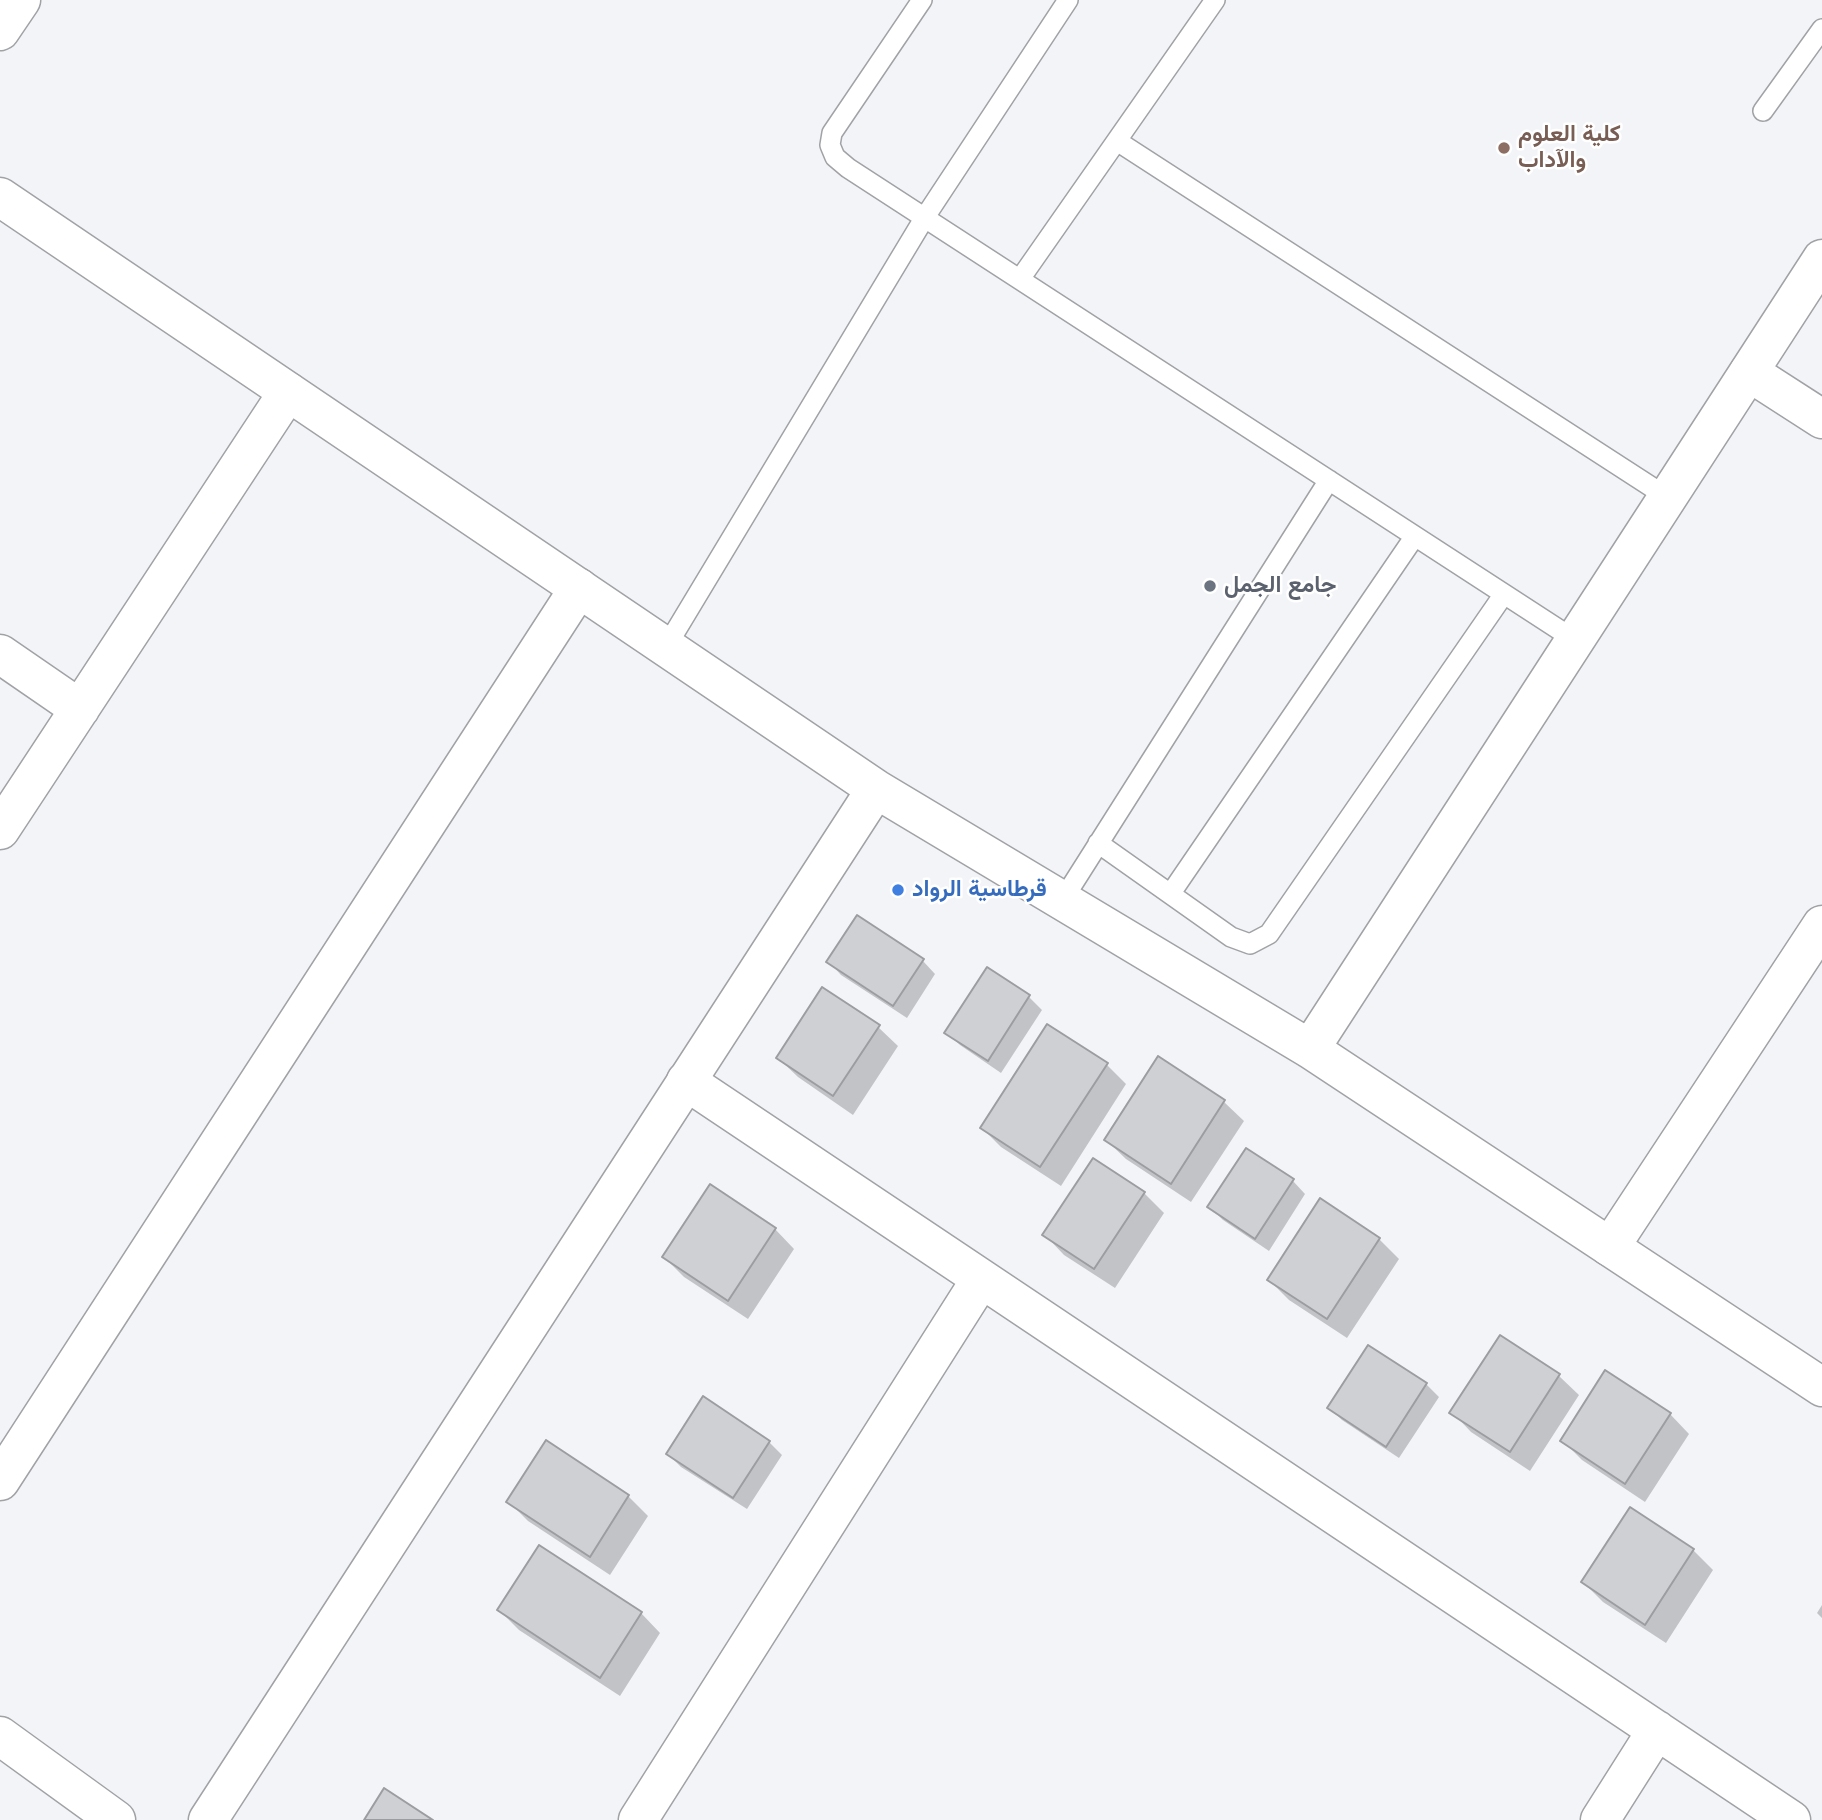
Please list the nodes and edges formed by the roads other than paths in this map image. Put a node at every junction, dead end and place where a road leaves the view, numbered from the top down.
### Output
1 (21, 0) edge
2 (922, 0) edge
3 (1068, 0) edge
4 (1215, 0) edge
5 (1822, 29) edge
6 (0, 31) edge
7 (1763, 111) dead end
8 (1117, 141) junction
9 (0, 197) edge
10 (925, 217) junction
11 (1822, 260) edge
12 (1020, 279) junction
13 (1749, 372) junction
14 (289, 392) junction
15 (1822, 419) edge
16 (1329, 480) junction
17 (1667, 497) junction
18 (1415, 536) junction
19 (579, 588) junction
20 (1504, 594) junction
21 (1575, 640) junction
22 (666, 647) junction
23 (0, 654) edge
24 (80, 709) junction
25 (876, 789) junction
26 (0, 830) edge
27 (1098, 844) junction
28 (1171, 893) junction
29 (1062, 901) junction
30 (1822, 925) edge
31 (1310, 1049) junction
32 (686, 1082) junction
33 (1610, 1247) junction
34 (981, 1279) junction
35 (1822, 1387) edge
36 (0, 1481) edge
37 (1657, 1731) junction
38 (0, 1736) edge
39 (116, 1820) edge
40 (208, 1820) edge
41 (638, 1820) edge
42 (1600, 1820) edge
43 (1791, 1820) edge

1 - 6 street
2 - 10 lane
3 - 10 lane
4 - 8 lane
5 - 7 lane
8 - 12 lane
8 - 17 lane
9 - 14 street
10 - 12 lane
10 - 22 lane
11 - 13 street
12 - 16 lane
13 - 15 street
13 - 17 street
14 - 19 street
14 - 24 street
16 - 18 lane
16 - 27 lane
17 - 21 street
18 - 20 lane
18 - 28 lane
19 - 22 street
19 - 36 street
20 - 21 lane
20 - 28 lane
21 - 31 street
22 - 25 street
23 - 24 street
24 - 26 street
25 - 29 street
25 - 32 street
27 - 28 lane
27 - 29 lane
29 - 31 street
30 - 33 street
31 - 33 street
32 - 34 street
32 - 40 street
33 - 35 street
34 - 37 street
34 - 41 street
37 - 42 street
37 - 43 street
38 - 39 street

